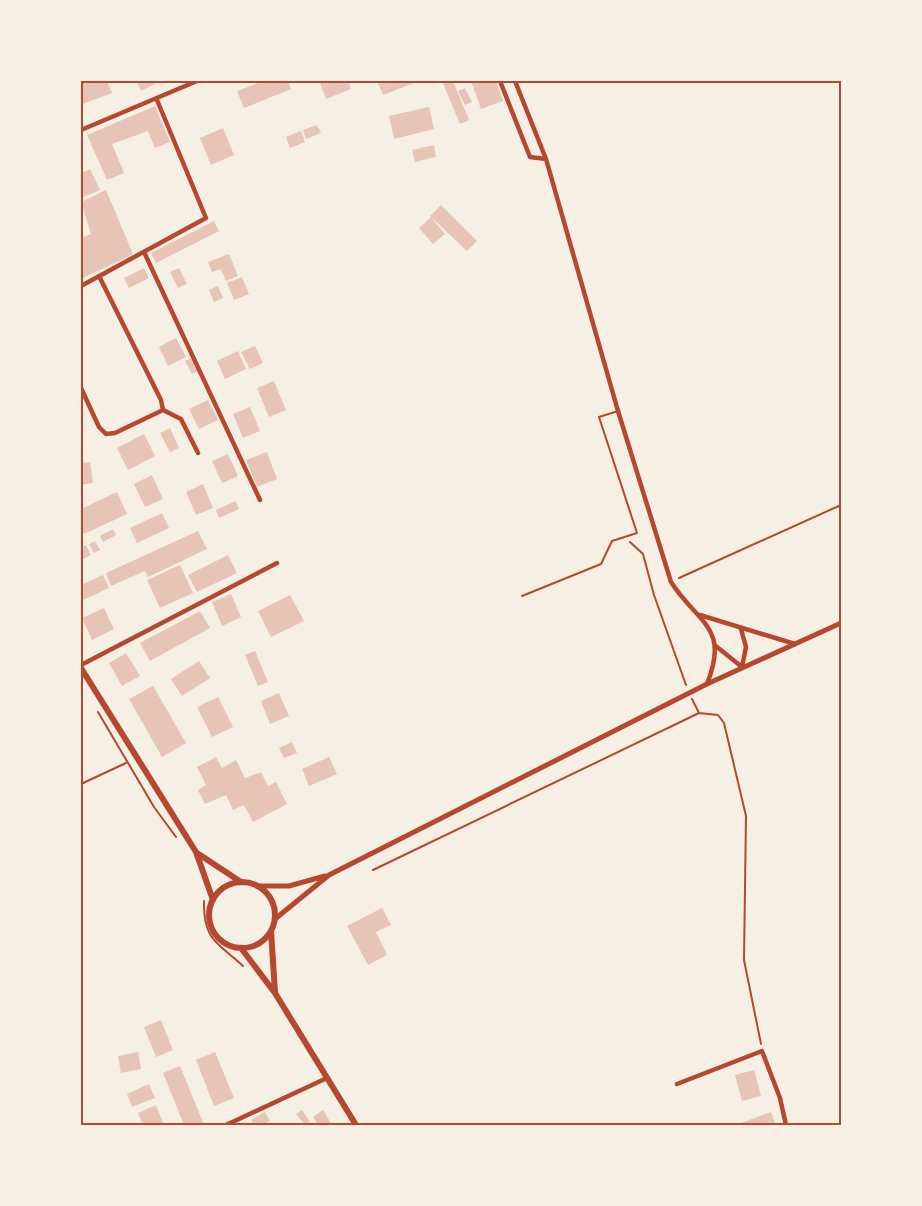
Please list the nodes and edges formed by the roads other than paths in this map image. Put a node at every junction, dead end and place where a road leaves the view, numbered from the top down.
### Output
1 (197, 81) edge
2 (500, 81) edge
3 (515, 81) edge
4 (157, 100) junction
5 (81, 130) edge
6 (546, 159) junction
7 (144, 252) junction
8 (99, 276) junction
9 (81, 286) edge
10 (81, 388) edge
11 (163, 410) junction
12 (618, 411) junction
13 (198, 453) dead end
14 (260, 500) dead end
15 (277, 563) dead end
16 (522, 596) dead end
17 (699, 615) junction
18 (841, 623) edge
19 (741, 629) junction
20 (795, 644) junction
21 (717, 647) junction
22 (81, 667) edge
23 (742, 667) junction
24 (708, 684) junction
25 (196, 852) junction
26 (330, 875) junction
27 (242, 882) junction
28 (257, 886) junction
29 (213, 900) junction
30 (275, 919) junction
31 (272, 930) junction
32 (241, 948) junction
33 (275, 993) junction
34 (327, 1078) junction
35 (677, 1084) dead end
36 (226, 1125) edge
37 (356, 1125) edge
38 (786, 1125) edge

1 - 4 street
2 - 6 street
3 - 6 street
4 - 5 street
4 - 7 street
6 - 12 street
7 - 8 street
7 - 14 street
8 - 9 street
8 - 11 street
10 - 11 street
11 - 13 street
12 - 16 lane
12 - 17 street
15 - 22 street
17 - 19 street
17 - 21 street
18 - 20 street
19 - 20 street
19 - 23 street
20 - 23 street
21 - 23 street
21 - 24 street
22 - 25 main road
23 - 24 street
24 - 26 street
25 - 27 main road
25 - 29 main road
26 - 28 street
26 - 30 street
27 - 28 main road
27 - 29 main road
28 - 30 main road
29 - 32 main road
30 - 31 main road
31 - 32 main road
31 - 33 main road
32 - 33 main road
33 - 34 main road
34 - 36 street
34 - 37 main road
35 - 38 street

